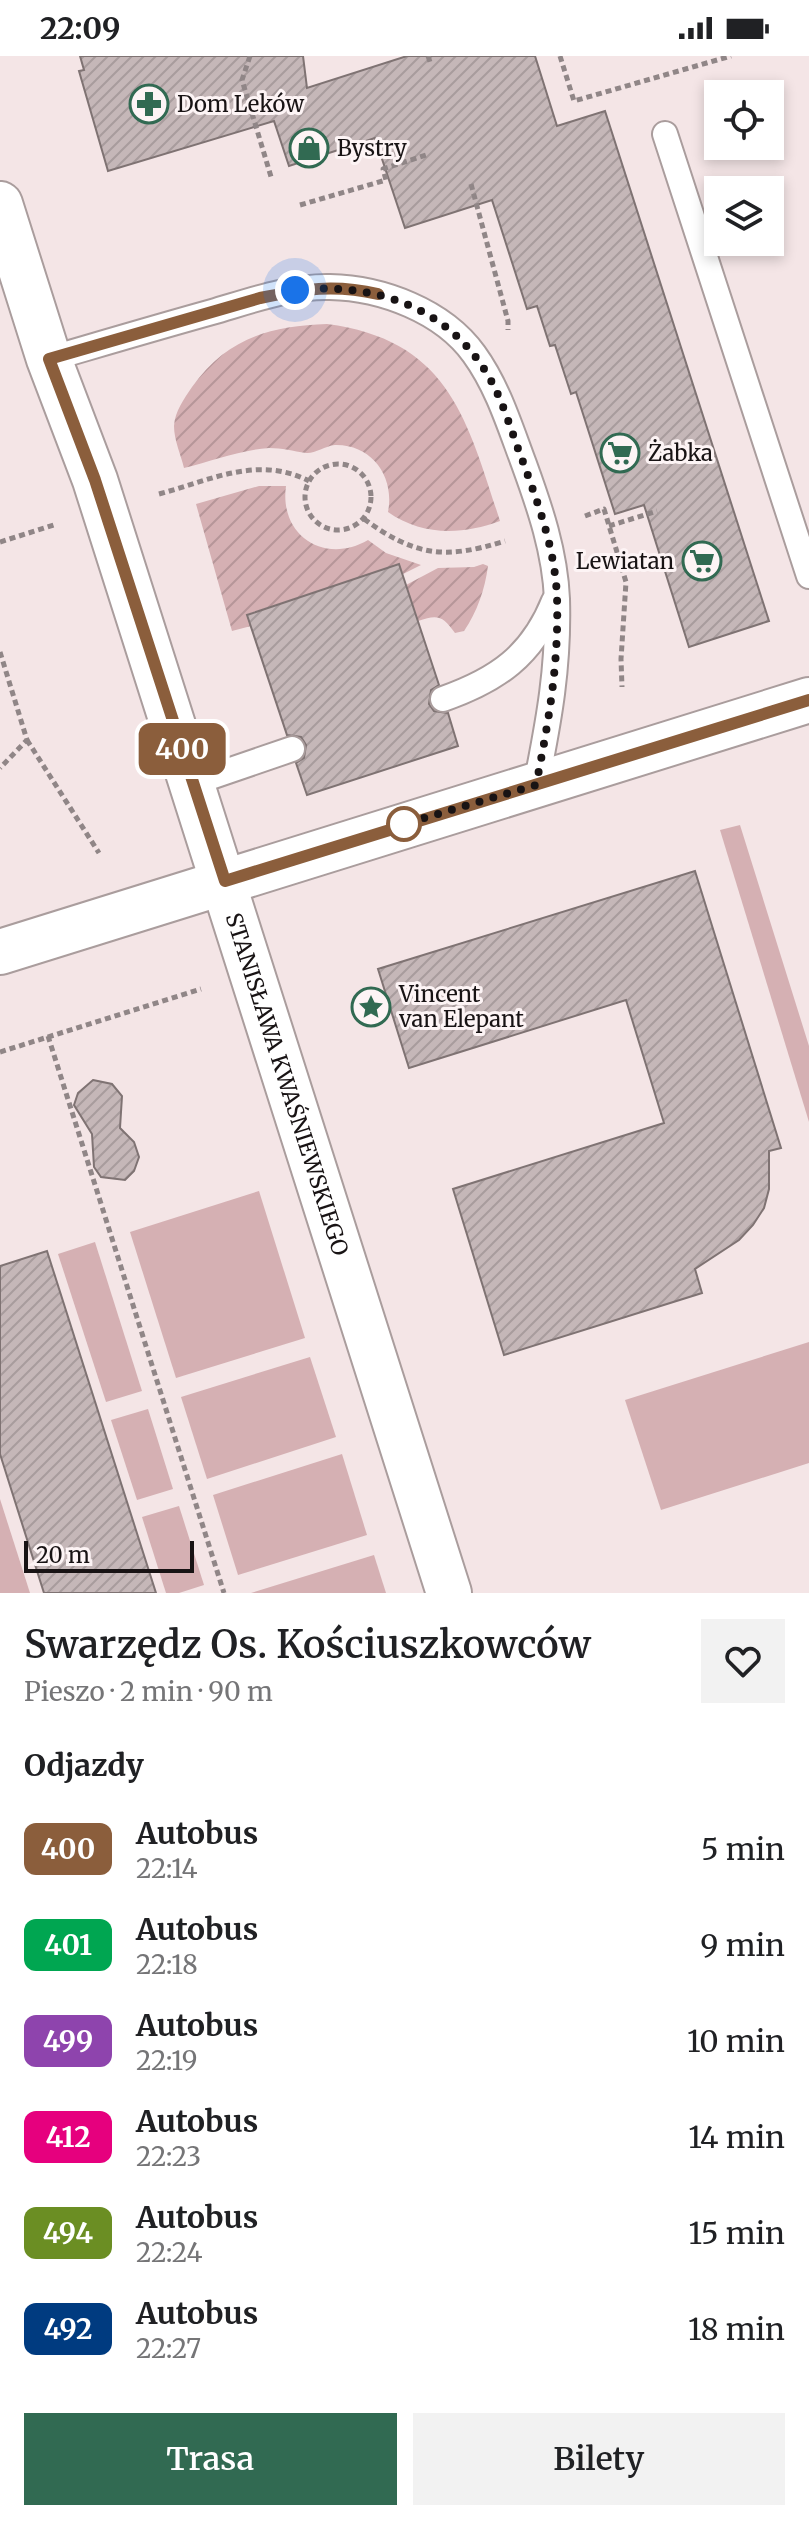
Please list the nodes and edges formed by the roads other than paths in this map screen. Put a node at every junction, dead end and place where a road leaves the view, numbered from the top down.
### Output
1 (665, 134) dead end
2 (0, 204) edge
3 (49, 359) junction
4 (809, 576) edge
5 (557, 595) junction
6 (443, 699) dead end
7 (809, 700) edge
8 (292, 749) dead end
9 (193, 783) junction
10 (536, 785) junction
11 (225, 881) junction
12 (0, 952) edge
13 (449, 1593) edge

1 - 4 lane
2 - 3 street
3 - 5 lane
3 - 9 street
5 - 6 lane
5 - 10 lane
7 - 10 street, STANISŁAWA KWAŚNIEWSKIEGO
8 - 9 lane
9 - 11 street
10 - 11 street, STANISŁAWA KWAŚNIEWSKIEGO
11 - 12 street
11 - 13 street, STANISŁAWA KWAŚNIEWSKIEGO

